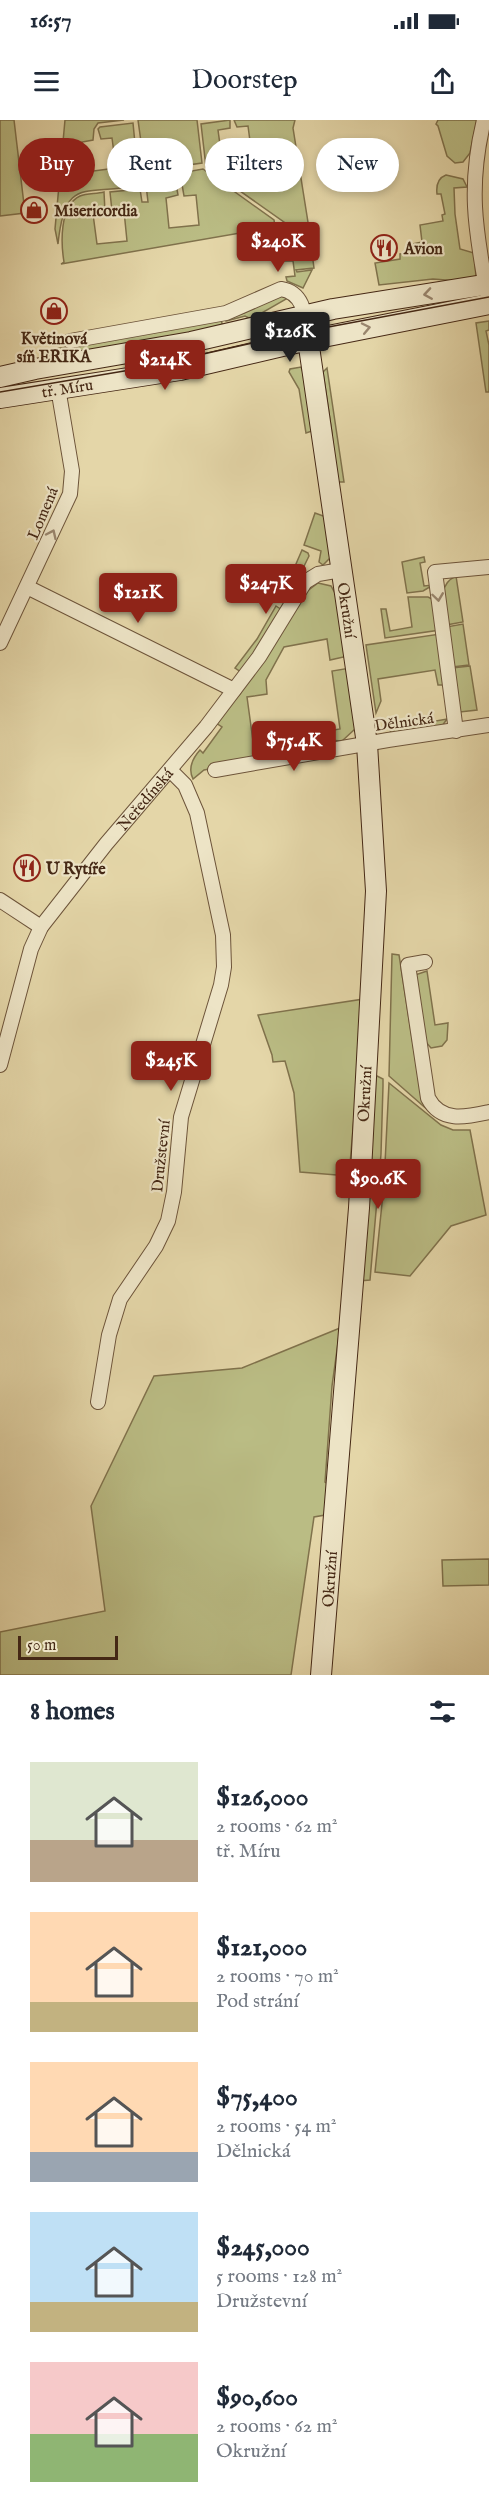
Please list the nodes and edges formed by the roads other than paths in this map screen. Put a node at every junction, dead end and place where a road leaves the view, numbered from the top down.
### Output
1 (484, 120) edge
2 (488, 294) edge
3 (304, 316) junction
4 (308, 340) junction
5 (70, 341) dead end
6 (0, 377) edge
7 (58, 388) junction
8 (0, 398) edge
9 (489, 567) edge
10 (341, 570) junction
11 (27, 587) junction
12 (0, 643) edge
13 (234, 690) junction
14 (489, 726) edge
15 (456, 730) junction
16 (367, 744) junction
17 (215, 770) dead end
18 (171, 771) junction
19 (0, 900) edge
20 (41, 927) junction
21 (425, 962) dead end
22 (0, 1065) edge
23 (489, 1113) edge
24 (98, 1402) dead end
25 (321, 1675) edge

1 - 2 street
2 -> 3 street, tř. Míru
4 -> 2 street, tř. Míru
3 - 4 street
3 - 5 street
3 - 6 street, tř. Míru
4 - 7 street, tř. Míru
4 - 10 street, Okružní
7 - 8 street, tř. Míru
11 -> 7 street, Lomená
9 -> 15 street, Dělnická
10 - 13 street, Neředínská
10 - 16 street, Okružní
11 - 12 street, Lomená
11 - 13 street
13 - 18 street, Neředínská
14 - 15 street, Dělnická
15 - 16 street, Dělnická
16 - 17 street, Dělnická
16 - 25 street, Okružní
18 - 20 street, Neředínská
18 - 24 street, Družstevní
19 - 20 street
20 - 22 street, Neředínská
21 - 23 street

